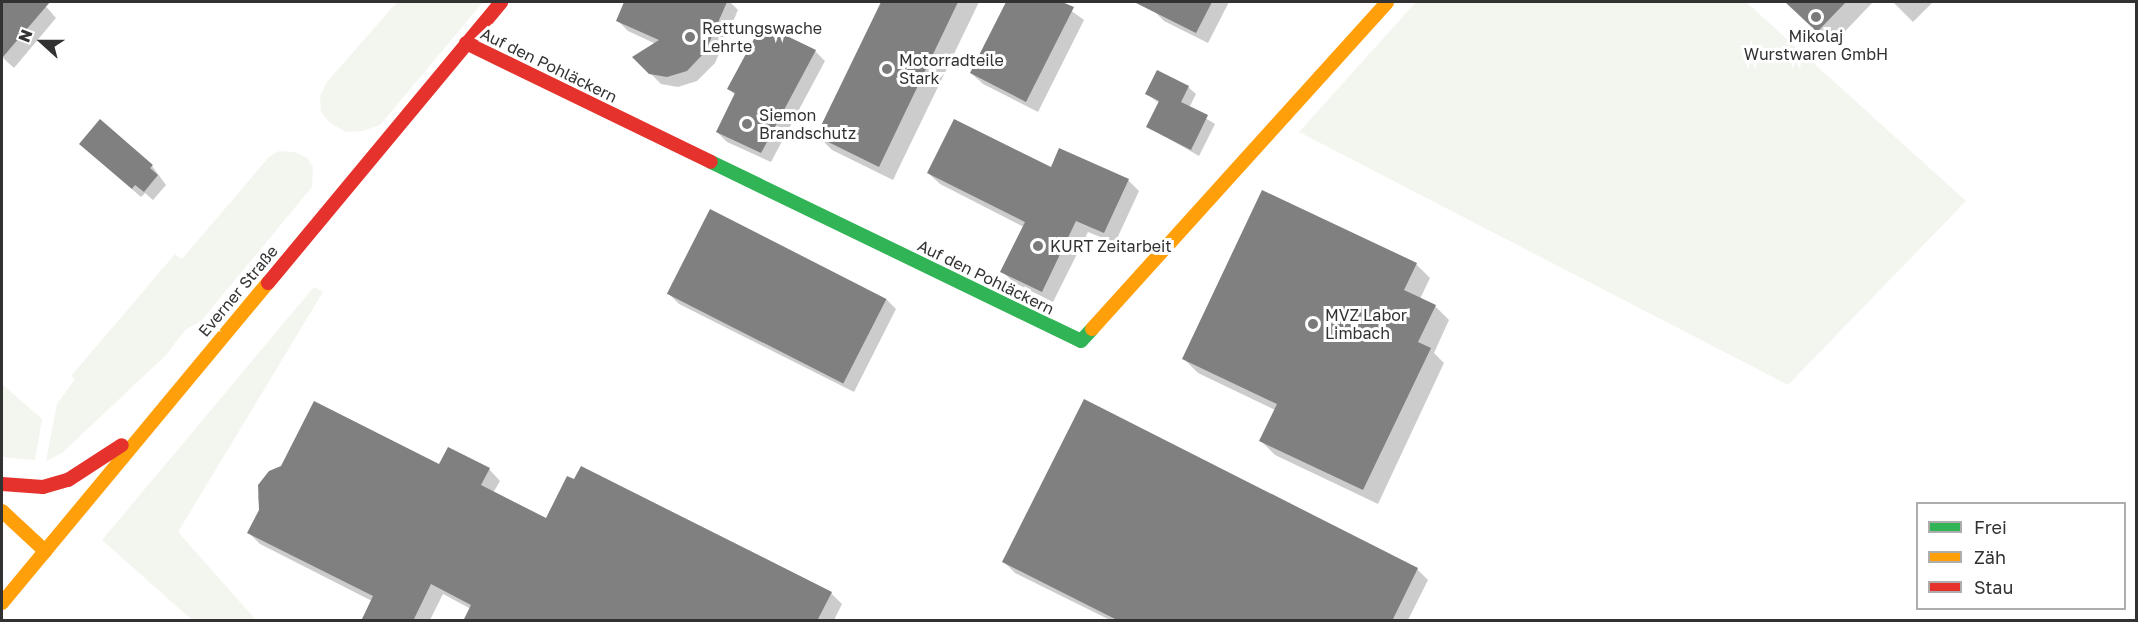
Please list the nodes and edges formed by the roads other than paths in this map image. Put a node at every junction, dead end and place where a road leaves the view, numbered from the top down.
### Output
1 (501, 2) edge
2 (1387, 2) edge
3 (466, 44) junction
4 (148, 427) junction
5 (2, 484) edge
6 (2, 512) edge
7 (45, 551) junction
8 (2, 603) edge

1 - 3 street, Everner Straße
2 - 3 street, Auf den Pohläckern
3 - 4 street, Everner Straße
4 - 5 street
4 - 7 street, Everner Straße
6 - 7 street
7 - 8 street, Everner Straße

